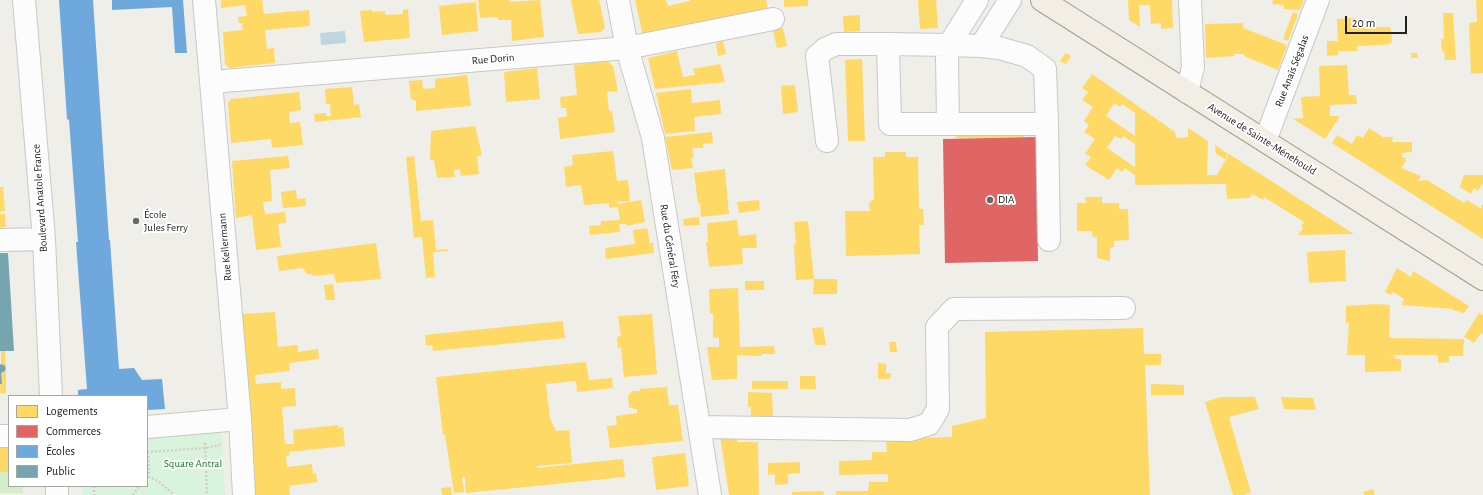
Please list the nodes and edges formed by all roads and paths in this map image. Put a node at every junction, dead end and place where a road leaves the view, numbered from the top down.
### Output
1 (24, 0) edge
2 (204, 0) edge
3 (618, 0) edge
4 (977, 0) edge
5 (1010, 0) edge
6 (1042, 0) edge
7 (1190, 0) edge
8 (1318, 0) edge
9 (773, 19) dead end
10 (888, 44) junction
11 (949, 45) junction
12 (981, 46) junction
13 (628, 48) junction
14 (212, 82) junction
15 (1187, 92) junction
16 (948, 124) junction
17 (1047, 124) junction
18 (827, 141) dead end
19 (1265, 141) junction
20 (0, 240) edge
21 (44, 240) junction
22 (1049, 240) dead end
23 (1483, 279) edge
24 (1124, 308) dead end
25 (51, 395) edge
26 (240, 419) junction
27 (204, 422) junction
28 (148, 427) edge
29 (699, 427) junction
30 (241, 441) junction
31 (206, 448) junction
32 (148, 452) edge
33 (148, 478) edge
34 (138, 487) edge
35 (132, 495) edge
36 (172, 495) edge
37 (207, 495) edge
38 (244, 495) edge
39 (710, 495) edge

1 - 21 street, Boulevard Anatole France
2 - 14 street, Rue Kellermann
3 - 13 street, Rue du Général Féry
4 - 11 street
5 - 12 street
6 - 15 main road, Avenue de Sainte-Ménehould
7 - 15 street
8 - 19 street, Rue Anaïs Ségalas
9 - 13 street, Rue Dorin
10 - 11 street
10 - 16 street
10 - 18 street
11 - 12 street
11 - 16 street
12 - 17 street
13 - 14 street, Rue Dorin
13 - 29 street, Rue du Général Féry
14 - 26 street, Rue Kellermann
15 - 19 main road, Avenue de Sainte-Ménehould
16 - 17 street
17 - 22 street
19 - 23 main road, Avenue de Sainte-Ménehould
20 - 21 street
21 - 25 street, Boulevard Anatole France
24 - 29 street
26 - 27 street
26 - 30 street, Rue Kellermann
27 - 28 street
27 - 31 path
29 - 39 street, Rue du Général Féry
30 - 31 path
30 - 38 street, Rue Kellermann
31 - 32 path
31 - 37 path
32 - 33 path
33 - 36 path
34 - 35 path

